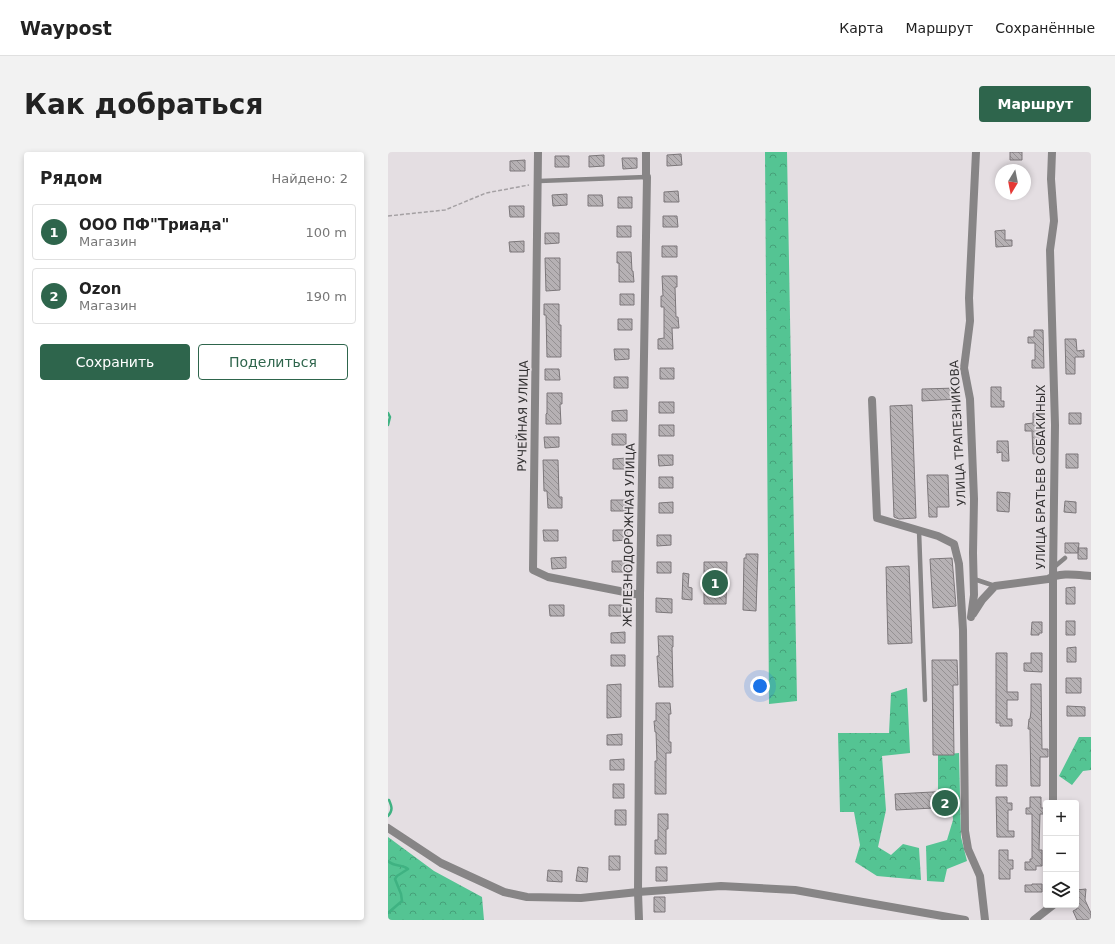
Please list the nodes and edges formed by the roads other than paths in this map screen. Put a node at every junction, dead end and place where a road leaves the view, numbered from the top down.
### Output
1 (538, 152) edge
2 (646, 152) edge
3 (976, 152) edge
4 (1052, 152) edge
5 (646, 177) junction
6 (538, 181) junction
7 (872, 400) dead end
8 (919, 530) junction
9 (1065, 558) dead end
10 (1053, 572) junction
11 (1091, 576) edge
12 (974, 579) junction
13 (995, 586) junction
14 (640, 595) junction
15 (971, 617) junction
16 (963, 630) junction
17 (925, 700) dead end
18 (1053, 800) edge
19 (388, 828) edge
20 (638, 892) junction
21 (1049, 908) edge
22 (639, 920) edge
23 (965, 920) edge
24 (985, 920) edge
25 (1034, 920) edge

1 - 6 street, РУЧЕЙНАЯ УЛИЦА
2 - 5 street, ЖЕЛЕЗНОДОРОЖНАЯ УЛИЦА
3 - 12 street, УЛИЦА ТРАПЕЗНИКОВА
4 - 10 street, УЛИЦА БРАТЬЕВ СОБАКИНЫХ
5 - 6 lane
5 - 14 street, ЖЕЛЕЗНОДОРОЖНАЯ УЛИЦА
6 - 14 street, РУЧЕЙНАЯ УЛИЦА
7 - 8 street
8 - 16 street
8 - 17 lane
9 - 10 lane
10 - 11 street
10 - 13 street
10 - 18 street, УЛИЦА БРАТЬЕВ СОБАКИНЫХ
12 - 13 lane
12 - 15 street, УЛИЦА ТРАПЕЗНИКОВА
13 - 15 street
14 - 20 street, ЖЕЛЕЗНОДОРОЖНАЯ УЛИЦА
15 - 16 street
16 - 24 street
19 - 20 street
20 - 22 street, ЖЕЛЕЗНОДОРОЖНАЯ УЛИЦА
20 - 23 street
21 - 25 street

